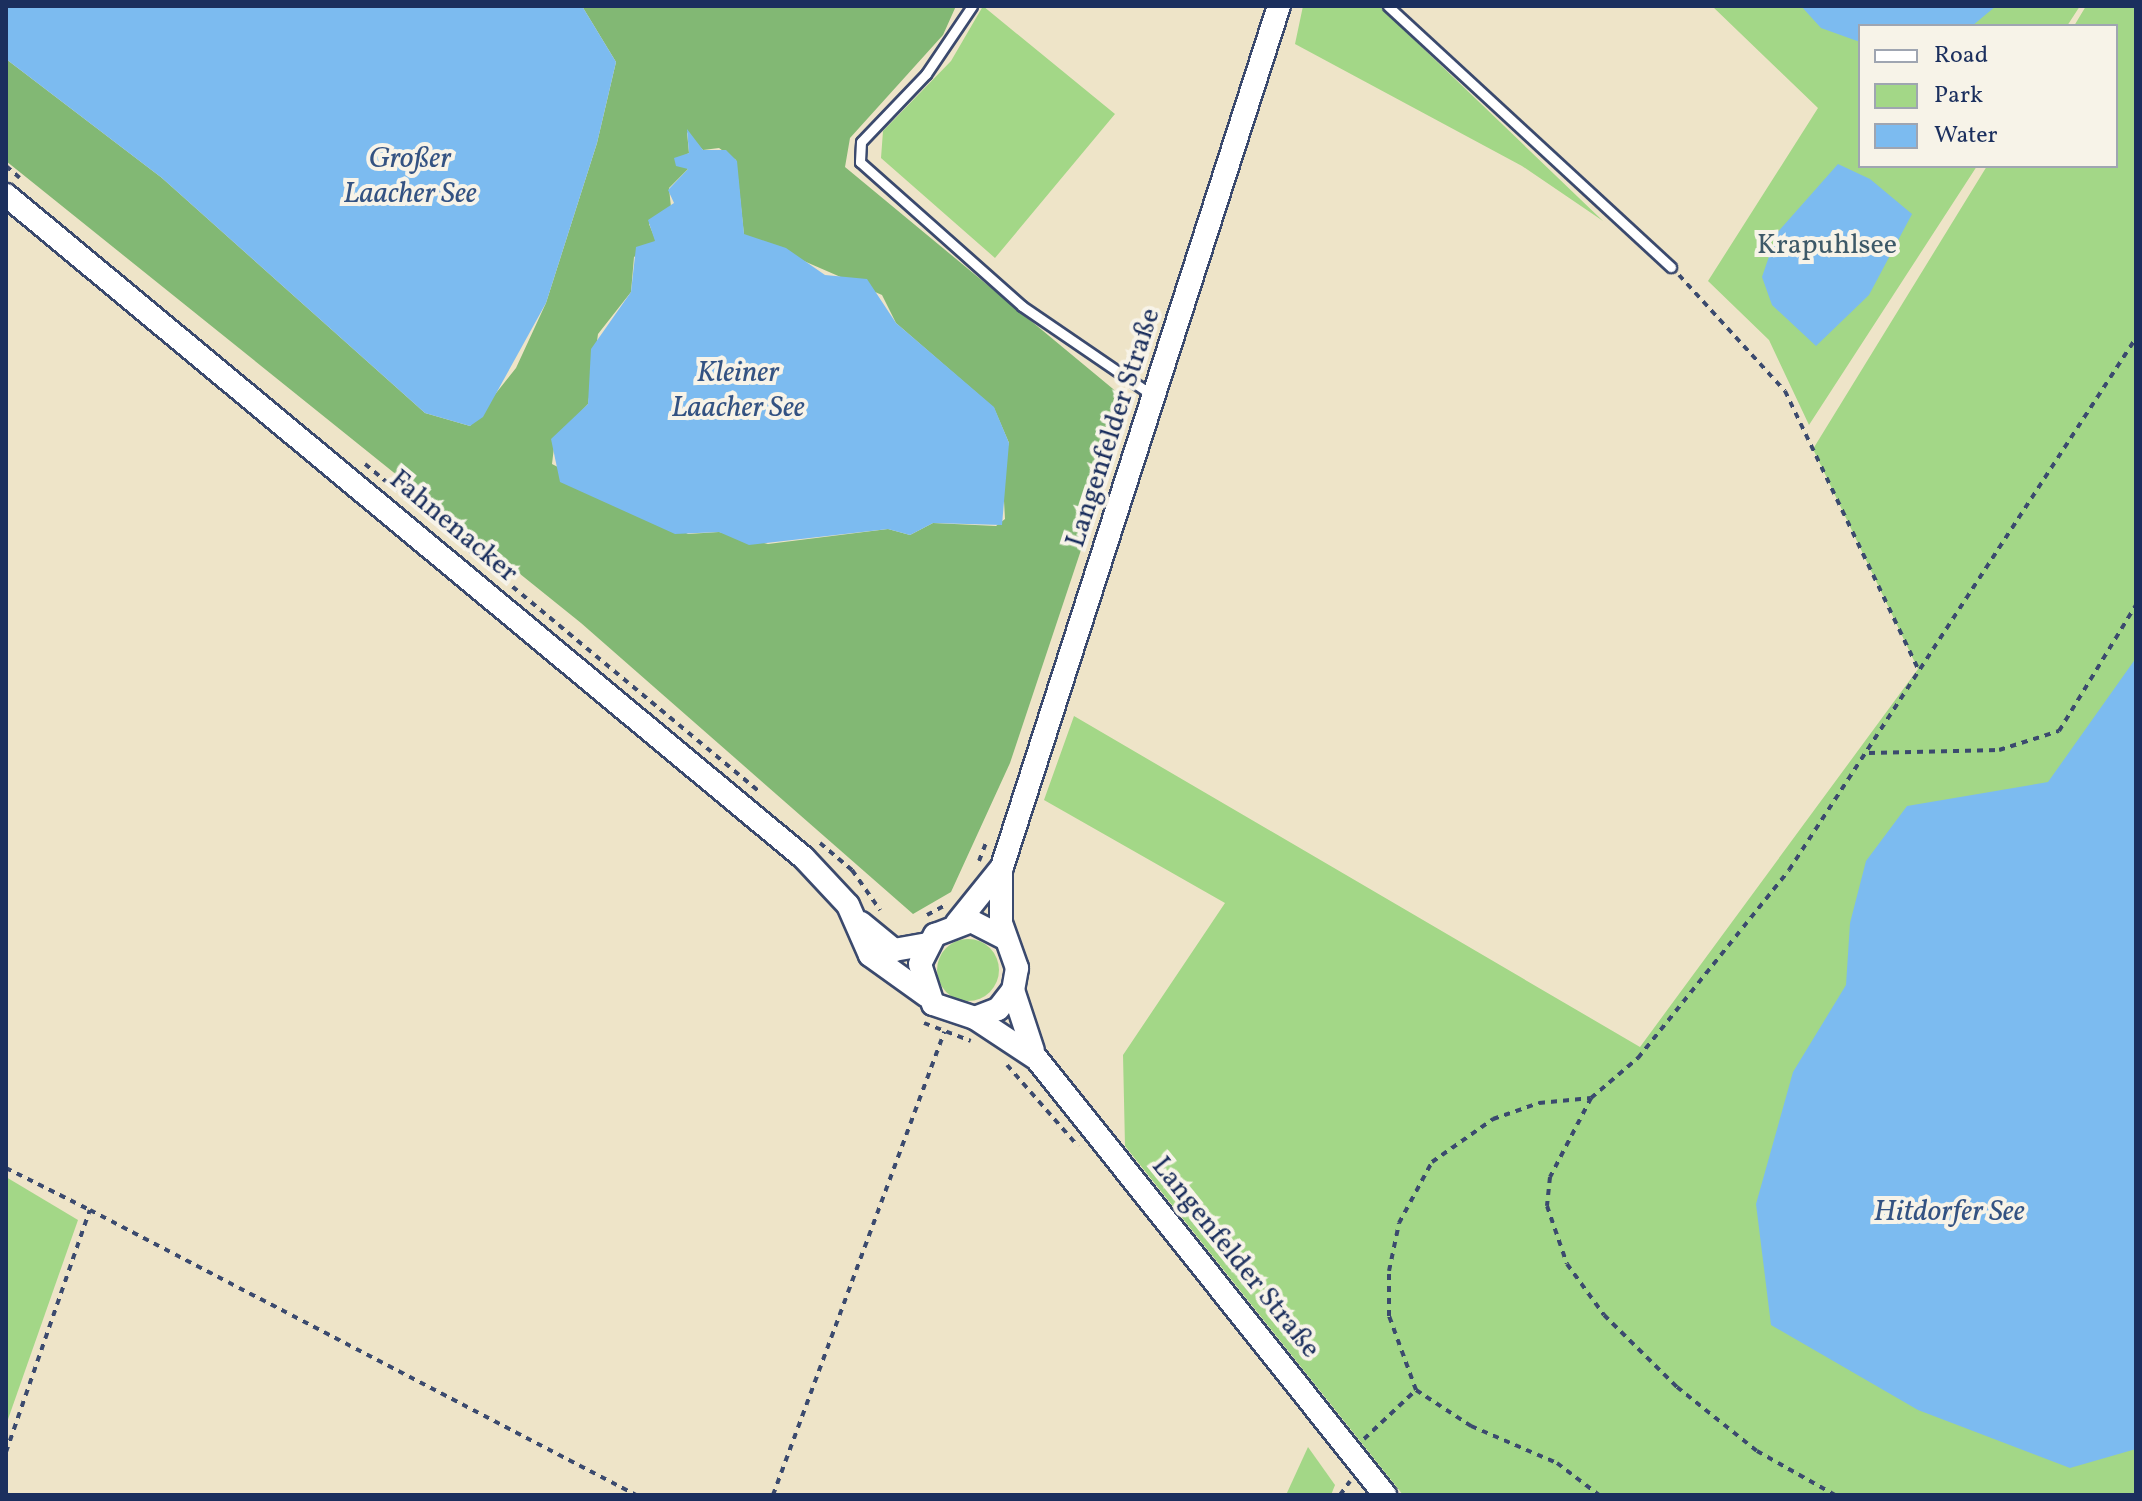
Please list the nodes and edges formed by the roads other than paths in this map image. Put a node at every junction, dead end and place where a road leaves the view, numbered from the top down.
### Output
1 (972, 6) edge
2 (1279, 6) edge
3 (1388, 6) edge
4 (6, 195) edge
5 (1671, 267) road end
6 (1147, 393) junction
7 (1002, 867) junction
8 (852, 913) junction
9 (957, 923) junction
10 (1006, 939) junction
11 (927, 944) junction
12 (1013, 990) junction
13 (923, 1007) junction
14 (975, 1018) junction
15 (1037, 1059) junction
16 (1385, 1495) edge

1 - 6 lane, Langenfelder Straße
2 - 6 street, Langenfelder Straße
3 - 5 lane
4 - 8 street, Fahnenacker
6 - 7 street, Langenfelder Straße
7 - 9 street, Langenfelder Straße
7 - 10 street, Langenfelder Straße
8 - 11 street, Fahnenacker
8 - 13 street, Fahnenacker
9 - 10 street
9 - 11 street, Langenfelder Straße
10 - 12 street, Langenfelder Straße
11 - 13 street
12 - 14 street
12 - 15 street, Langenfelder Straße
13 - 14 street, Langenfelder Straße
14 - 15 street, Langenfelder Straße
15 - 16 street, Langenfelder Straße

